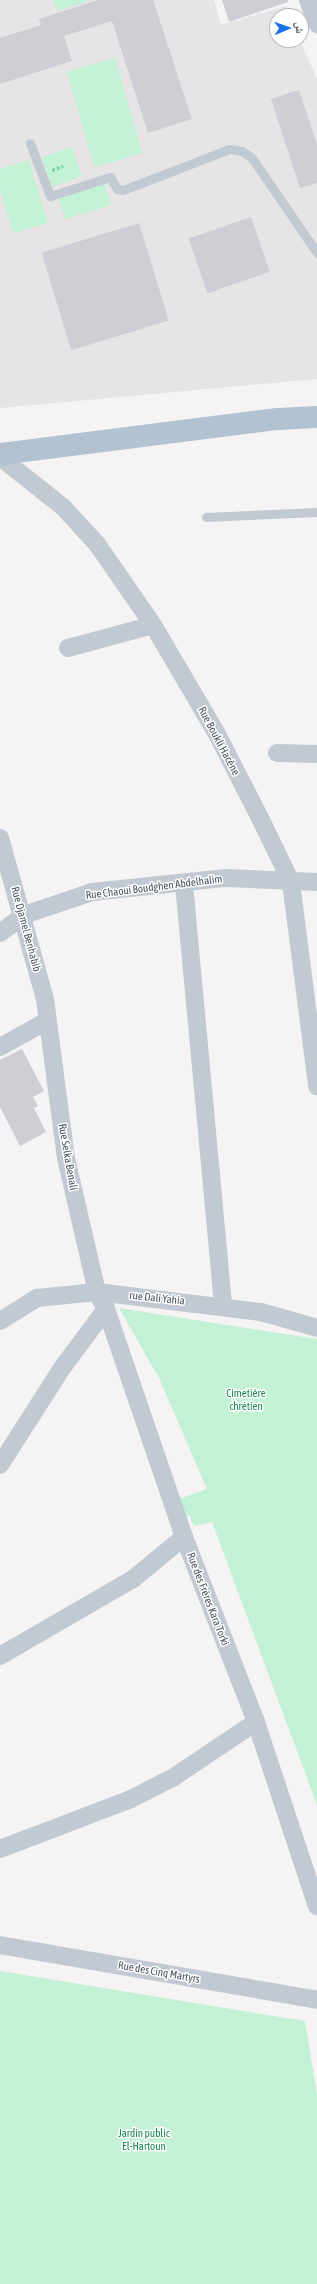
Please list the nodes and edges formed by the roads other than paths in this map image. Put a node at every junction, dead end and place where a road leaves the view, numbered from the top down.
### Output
1 (308, 0) edge
2 (317, 24) edge
3 (30, 143) dead end
4 (317, 253) edge
5 (317, 417) edge
6 (0, 455) edge
7 (317, 512) edge
8 (206, 517) dead end
9 (153, 625) junction
10 (68, 648) dead end
11 (277, 753) dead end
12 (317, 754) edge
13 (0, 838) edge
14 (291, 882) junction
15 (317, 882) edge
16 (184, 884) junction
17 (24, 915) junction
18 (0, 933) edge
19 (46, 1021) junction
20 (0, 1046) edge
21 (317, 1086) edge
22 (97, 1292) junction
23 (223, 1306) junction
24 (106, 1309) junction
25 (0, 1320) edge
26 (317, 1328) edge
27 (0, 1465) edge
28 (184, 1537) junction
29 (0, 1656) edge
30 (256, 1722) junction
31 (0, 1849) edge
32 (317, 1906) edge
33 (0, 1945) edge
34 (317, 2000) edge

1 - 2 street
3 - 4 lane
5 - 6 main road
6 - 9 street, Rue Boukli Hacène
7 - 8 lane
9 - 10 street
9 - 14 street, Rue Boukli Hacène
11 - 12 street
13 - 17 street, Rue Djamel Benhabib
14 - 15 street, Rue Chaoui Boudghen Abdelhalim
14 - 16 street, Rue Chaoui Boudghen Abdelhalim
14 - 21 street, Rue Boukli Hacène
16 - 17 street, Rue Chaoui Boudghen Abdelhalim
16 - 23 street
17 - 18 street, Rue Chaoui Boudghen Abdelhalim
17 - 19 street, Rue Djamel Benhabib
19 - 20 street
19 - 22 street, Rue Selka Benali
22 - 23 street, rue Dali Yahia
22 - 24 street, Rue des Fréres Kara Torki
22 - 25 street, rue Dali Yahia
23 - 26 street, rue Dali Yahia
24 - 27 street
24 - 28 street, Rue des Fréres Kara Torki
28 - 29 street
28 - 30 street, Rue des Fréres Kara Torki
30 - 31 street
30 - 32 street, Rue des Fréres Kara Torki
33 - 34 street, Rue des Cinq Martyrs

